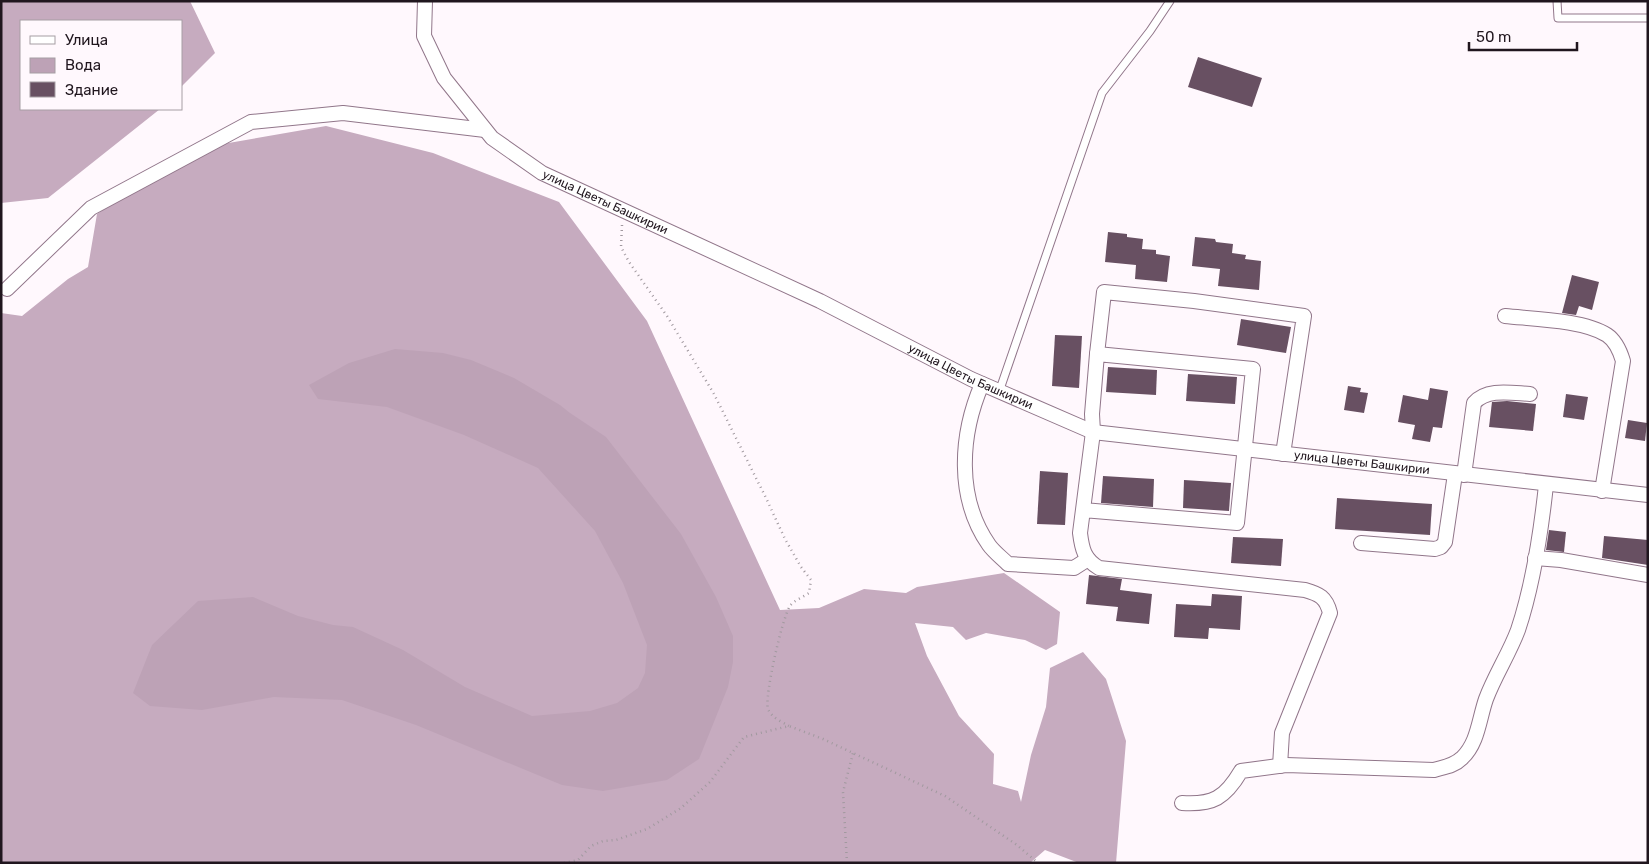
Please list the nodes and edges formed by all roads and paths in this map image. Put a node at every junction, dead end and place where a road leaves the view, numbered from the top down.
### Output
1 (424, 1) edge
2 (1170, 1) edge
3 (1558, 1) edge
4 (1648, 18) edge
5 (485, 130) junction
6 (623, 211) junction
7 (7, 289) dead end
8 (1505, 316) dead end
9 (1097, 354) junction
10 (982, 384) junction
11 (998, 392) junction
12 (1530, 394) dead end
13 (1093, 432) junction
14 (1245, 450) junction
15 (1283, 454) junction
16 (1460, 475) junction
17 (1546, 485) junction
18 (1602, 491) junction
19 (1648, 495) edge
20 (1083, 510) junction
21 (1362, 543) dead end
22 (1534, 558) junction
23 (1088, 559) junction
24 (1648, 574) edge
25 (789, 726) junction
26 (853, 753) junction
27 (1280, 766) junction
28 (1182, 803) dead end
29 (564, 863) edge
30 (846, 863) edge
31 (1038, 863) edge

1 - 5 street, улица Цветы Башкирии
2 - 11 lane
3 - 4 lane
5 - 6 street, улица Цветы Башкирии
5 - 7 street
6 - 10 street, улица Цветы Башкирии
6 - 25 path
8 - 18 street
9 - 13 street
9 - 14 street
9 - 15 street
10 - 11 street, улица Цветы Башкирии
10 - 23 street
11 - 13 street, улица Цветы Башкирии
12 - 16 street
13 - 14 street, улица Цветы Башкирии
13 - 20 street
14 - 15 street, улица Цветы Башкирии
14 - 20 street
15 - 16 street, улица Цветы Башкирии
16 - 17 street, улица Цветы Башкирии
16 - 21 street
17 - 18 street, улица Цветы Башкирии
17 - 22 street
18 - 19 street, улица Цветы Башкирии
20 - 23 street
22 - 24 street
22 - 27 street
23 - 27 street
25 - 26 path
25 - 29 path
26 - 30 path
26 - 31 path
27 - 28 street

